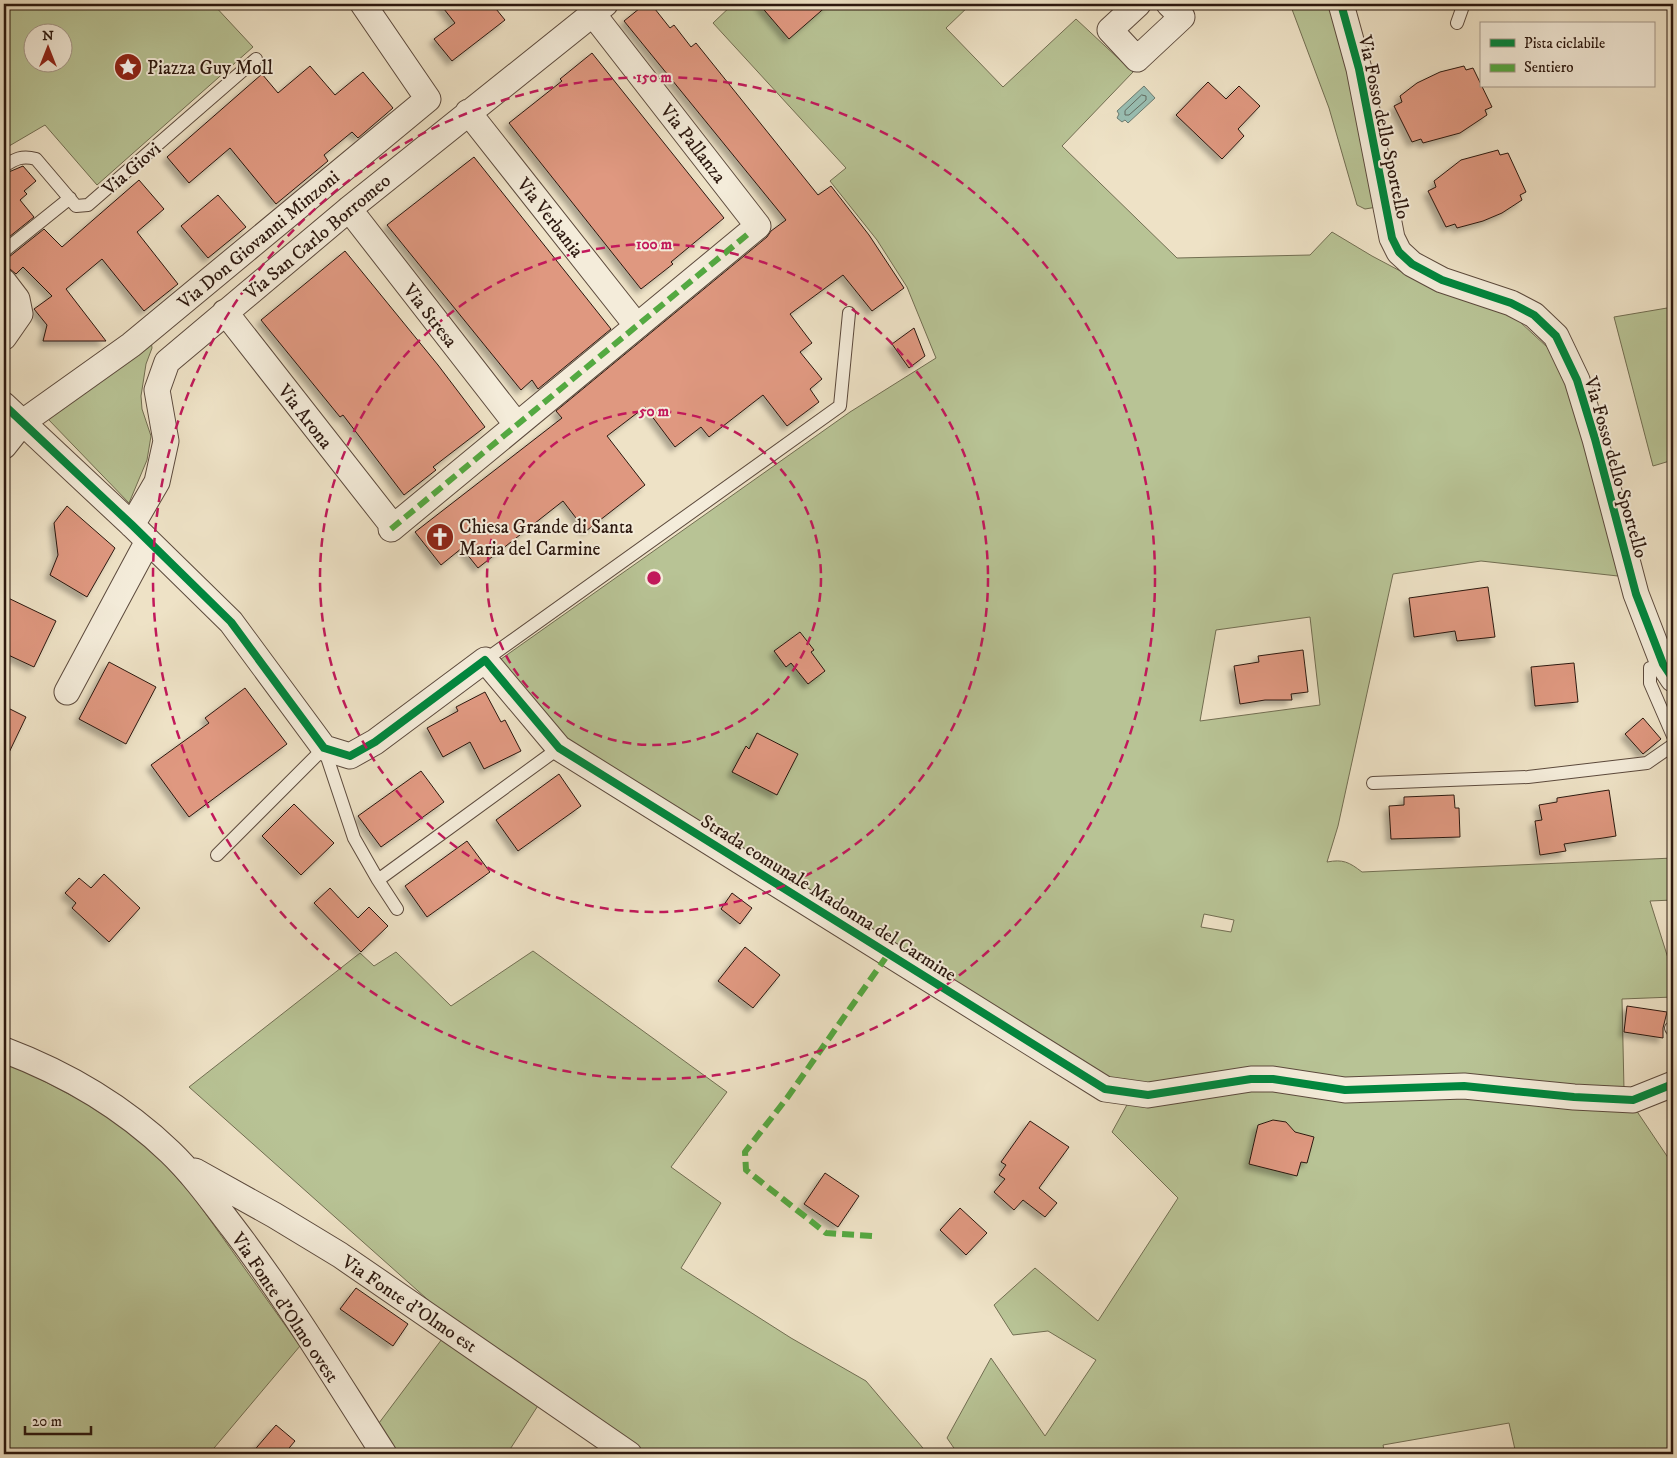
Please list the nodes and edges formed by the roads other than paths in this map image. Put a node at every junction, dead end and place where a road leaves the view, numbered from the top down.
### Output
1 (1138, 4) edge
2 (1169, 4) edge
3 (1341, 4) edge
4 (1460, 4) edge
5 (368, 5) edge
6 (599, 9) edge
7 (1457, 23) dead end
8 (256, 58) dead end
9 (468, 112) junction
10 (4, 166) edge
11 (70, 198) junction
12 (349, 209) junction
13 (4, 250) edge
14 (4, 282) edge
15 (225, 312) junction
16 (848, 313) dead end
17 (635, 324) junction
18 (4, 337) edge
19 (4, 405) edge
20 (23, 422) junction
21 (515, 423) junction
22 (4, 446) edge
23 (140, 533) junction
24 (485, 660) junction
25 (1668, 672) edge
26 (67, 692) dead end
27 (1673, 736) edge
28 (1673, 745) edge
29 (324, 748) junction
30 (558, 748) junction
31 (1373, 783) dead end
32 (217, 855) dead end
33 (378, 880) junction
34 (397, 909) dead end
35 (4, 1050) edge
36 (1673, 1084) edge
37 (182, 1164) junction
38 (384, 1454) edge
39 (629, 1454) edge

1 - 2 street
3 - 25 street, Via Fosso dello Sportello
4 - 7 lane
5 - 20 street, Via Don Giovanni Minzoni
6 - 9 street, Via San Carlo Borromeo
6 - 17 street, Via Pallanza
8 - 11 lane, Via Giovi
9 - 12 street, Via San Carlo Borromeo
9 - 17 street, Via Verbania
10 - 11 lane
11 - 13 lane
12 - 15 street, Via San Carlo Borromeo
12 - 21 street, Via Stresa
14 - 18 street
15 - 21 street, Via Arona
15 - 23 street, Via San Carlo Borromeo
16 - 24 lane
17 - 21 street
19 - 20 street
20 - 22 street, Via Don Giovanni Minzoni
20 - 23 street
23 - 26 street, Via San Carlo Borromeo
23 - 29 street
24 - 29 street
24 - 30 street, Strada comunale Madonna del Carmine
25 - 27 lane
28 - 31 lane
29 - 32 lane
29 - 33 lane
30 - 33 lane
30 - 36 street, Strada comunale Madonna del Carmine
33 - 34 lane
35 - 37 street
37 - 38 street, Via Fonte d'Olmo ovest
37 - 39 street, Via Fonte d'Olmo est

